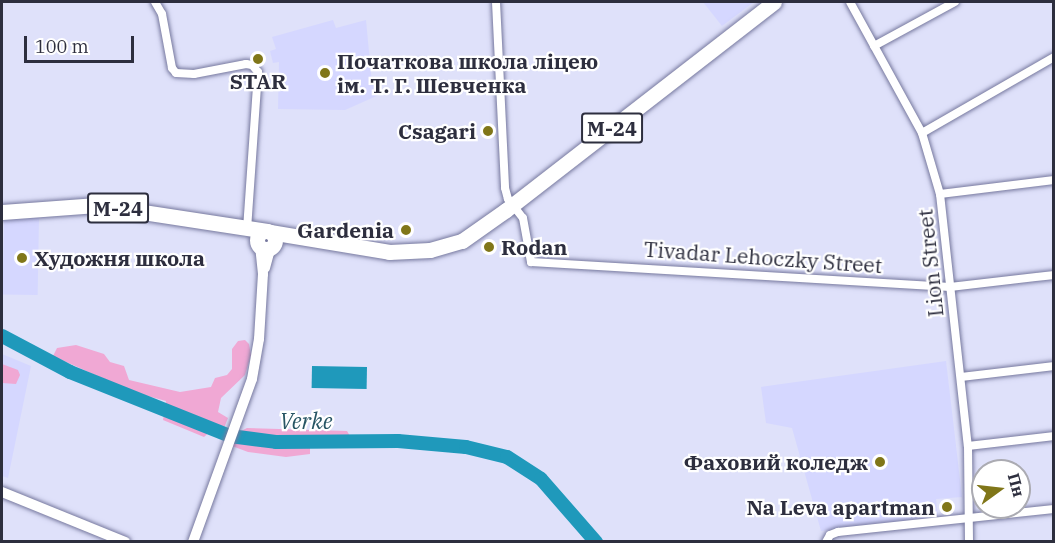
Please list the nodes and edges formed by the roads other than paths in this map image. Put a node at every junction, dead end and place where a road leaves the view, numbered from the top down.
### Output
1 (155, 2) edge
2 (496, 2) edge
3 (774, 2) edge
4 (850, 2) edge
5 (955, 2) edge
6 (874, 46) junction
7 (1053, 57) edge
8 (922, 133) junction
9 (1053, 180) edge
10 (940, 194) junction
11 (512, 205) junction
12 (2, 212) edge
13 (258, 237) junction
14 (1053, 275) edge
15 (950, 287) junction
16 (1053, 366) edge
17 (961, 377) junction
18 (1053, 436) edge
19 (968, 446) junction
20 (2, 492) edge
21 (1053, 509) edge
22 (970, 517) junction
23 (125, 542) edge
24 (193, 542) edge
25 (826, 542) edge
26 (969, 542) edge

1 - 13 street
2 - 11 street
3 - 11 highway, М-24
4 - 6 street, Lion Street
5 - 6 street
6 - 8 street, Lion Street
7 - 8 street
8 - 10 street, Lion Street
9 - 10 street
10 - 15 street, Lion Street
11 - 13 highway, М-24
11 - 15 street, Tivadar Lehoczky Street
12 - 13 highway, М-24
13 - 24 street
14 - 15 street, Tivadar Lehoczky Street
15 - 17 street, Lion Street
16 - 17 street
17 - 19 street, Lion Street
18 - 19 street
19 - 22 street, Lion Street
20 - 23 street
21 - 22 street
22 - 25 street
22 - 26 street, Lion Street

